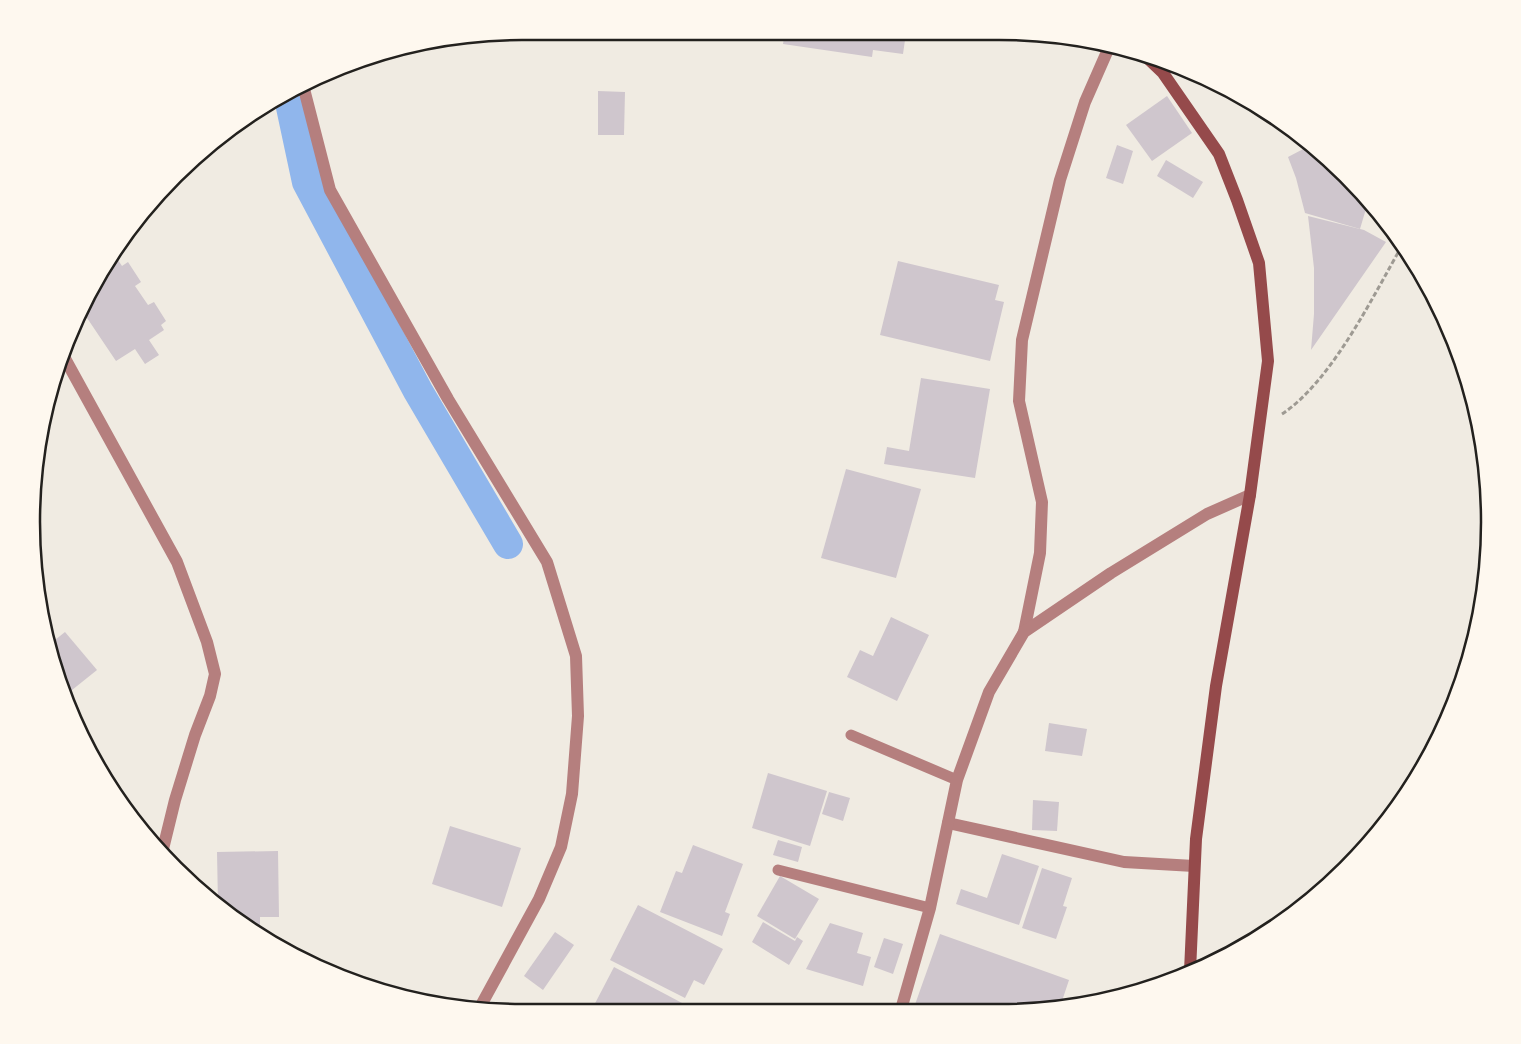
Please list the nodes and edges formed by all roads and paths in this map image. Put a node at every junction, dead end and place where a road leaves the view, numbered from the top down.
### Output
1 (1107, 52) edge
2 (1156, 67) edge
3 (305, 92) edge
4 (1398, 252) edge
5 (67, 363) edge
6 (1259, 429) junction
7 (1250, 495) junction
8 (1024, 632) junction
9 (851, 735) dead end
10 (957, 780) junction
11 (948, 823) junction
12 (164, 844) edge
13 (1194, 866) junction
14 (778, 870) dead end
15 (930, 908) junction
16 (1190, 964) edge
17 (482, 1002) edge
18 (903, 1004) edge

1 - 8 street
2 - 6 main road
3 - 17 street
4 - 6 path
5 - 12 street
6 - 7 main road
7 - 8 street
7 - 13 main road
8 - 10 street
9 - 10 lane
10 - 11 street
11 - 13 street
11 - 15 street
13 - 16 main road
14 - 15 lane
15 - 18 street

